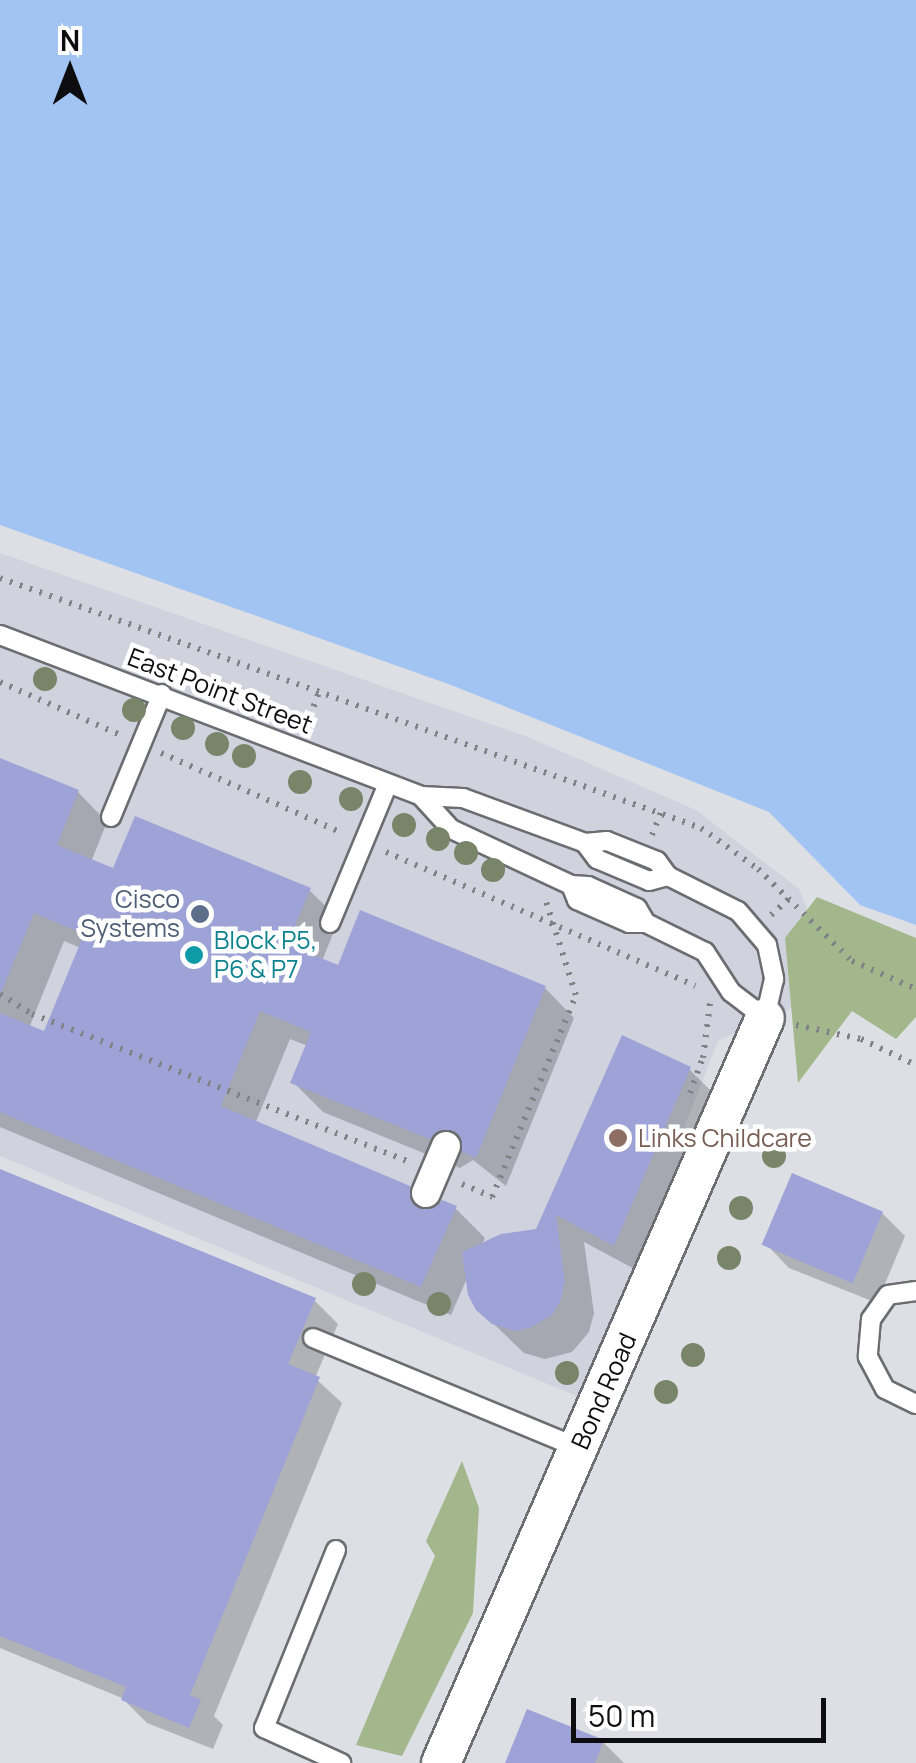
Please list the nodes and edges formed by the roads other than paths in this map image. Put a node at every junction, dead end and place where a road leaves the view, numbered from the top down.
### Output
1 (0, 635) edge
2 (162, 694) junction
3 (388, 784) junction
4 (421, 796) junction
5 (111, 817) dead end
6 (330, 924) dead end
7 (766, 1018) junction
8 (446, 1146) dead end
9 (425, 1181) road end
10 (916, 1291) edge
11 (313, 1338) dead end
12 (916, 1404) edge
13 (579, 1448) junction
14 (336, 1550) dead end
15 (340, 1763) edge
16 (441, 1763) edge

1 - 2 lane, East Point Street
2 - 3 lane, East Point Street
2 - 5 lane
3 - 4 lane, East Point Street
3 - 6 lane
4 - 7 lane
4 - 7 lane
7 - 13 street, Bond Road
8 - 9 street, bridge
10 - 12 lane
11 - 13 lane
13 - 16 street, Bond Road
14 - 15 lane

